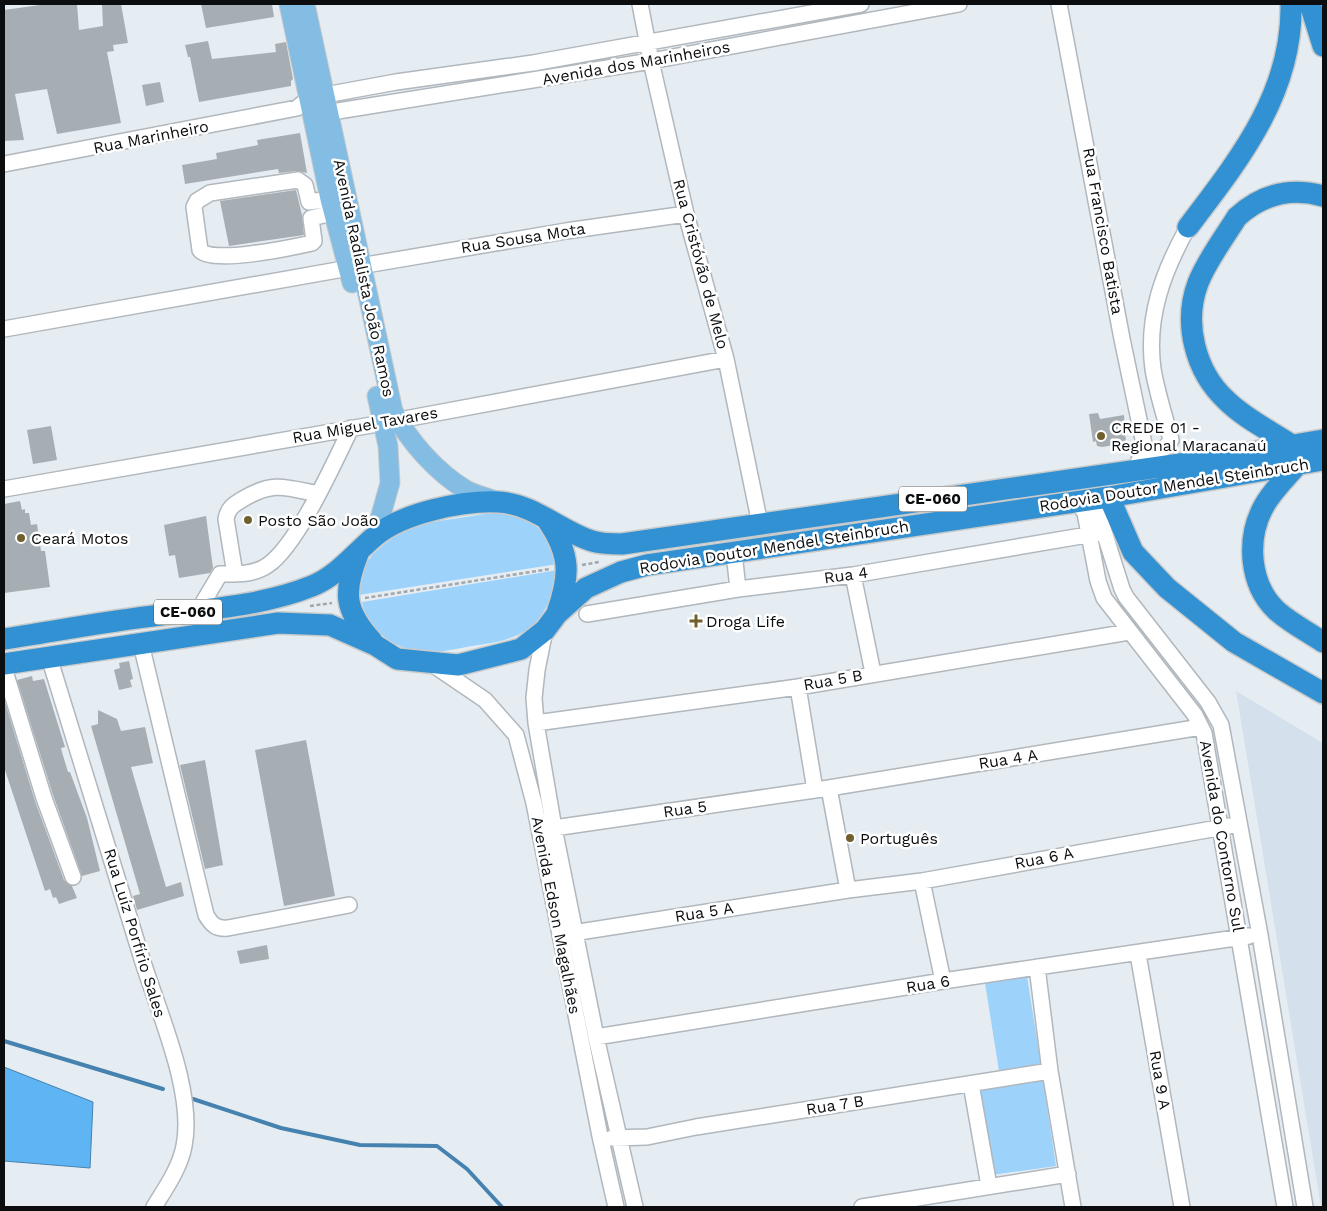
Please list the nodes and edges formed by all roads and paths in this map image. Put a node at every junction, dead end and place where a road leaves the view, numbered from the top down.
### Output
1 (290, 4) edge
2 (305, 4) edge
3 (640, 4) edge
4 (861, 4) edge
5 (959, 4) edge
6 (1059, 4) edge
7 (1291, 4) edge
8 (1310, 4) edge
9 (812, 8) edge
10 (775, 20) junction
11 (779, 38) junction
12 (648, 42) junction
13 (1323, 46) edge
14 (651, 61) junction
15 (533, 63) junction
16 (537, 80) junction
17 (396, 82) junction
18 (400, 102) junction
19 (315, 106) junction
20 (4, 164) edge
21 (1323, 196) edge
22 (332, 206) junction
23 (686, 214) junction
24 (1188, 227) joint
25 (354, 267) junction
26 (4, 329) edge
27 (726, 359) junction
28 (390, 422) junction
29 (351, 428) junction
30 (1323, 440) edge
31 (1295, 455) junction
32 (1151, 457) junction
33 (1323, 460) edge
34 (1074, 479) junction
35 (4, 489) edge
36 (318, 494) junction
37 (1106, 497) junction
38 (499, 502) junction
39 (1073, 502) junction
40 (548, 521) junction
41 (760, 524) junction
42 (1097, 533) junction
43 (375, 536) junction
44 (359, 551) junction
45 (734, 553) junction
46 (234, 574) junction
47 (853, 574) junction
48 (738, 590) junction
49 (198, 610) junction
50 (587, 614) dead end
51 (551, 622) junction
52 (1129, 632) junction
53 (4, 639) edge
54 (1323, 642) edge
55 (141, 644) junction
56 (375, 645) junction
57 (50, 657) junction
58 (431, 663) junction
59 (4, 666) edge
60 (873, 673) junction
61 (798, 687) junction
62 (1323, 693) edge
63 (536, 723) junction
64 (1201, 727) junction
65 (822, 789) junction
66 (1240, 825) junction
67 (1220, 827) junction
68 (554, 828) junction
69 (73, 877) dead end
70 (922, 881) junction
71 (848, 890) junction
72 (350, 904) dead end
73 (576, 932) junction
74 (560, 935) junction
75 (1260, 935) junction
76 (1240, 936) junction
77 (1138, 954) junction
78 (1036, 967) junction
79 (942, 981) junction
80 (596, 1037) junction
81 (1050, 1071) junction
82 (971, 1084) junction
83 (600, 1136) junction
84 (620, 1139) junction
85 (1068, 1174) junction
86 (989, 1186) junction
87 (154, 1207) edge
88 (616, 1207) edge
89 (635, 1207) edge
90 (862, 1207) edge
91 (1074, 1207) edge
92 (1182, 1207) edge
93 (1285, 1207) edge
94 (1305, 1207) edge

1 - 19 main road, Avenida Radialista João Ramos
2 - 19 main road, Avenida Radialista João Ramos
3 - 12 street, Rua Cristóvão de Melo
4 - 9 street, Avenida dos Marinheiros
5 - 11 street, Avenida dos Marinheiros
6 - 32 street, Rua Francisco Batista
7 - 24 highway
8 - 13 highway
9 - 10 street, Avenida dos Marinheiros
10 - 11 street
10 - 12 street, Avenida dos Marinheiros
11 - 14 street, Avenida dos Marinheiros
12 - 14 street, Rua Cristóvão de Melo
12 - 15 street, Avenida dos Marinheiros
14 - 16 street, Avenida dos Marinheiros
14 - 23 street, Rua Cristóvão de Melo
15 - 16 street
15 - 17 street, Avenida dos Marinheiros
16 - 18 street, Avenida dos Marinheiros
17 - 18 street
17 - 19 street, Avenida dos Marinheiros
18 - 19 street, Avenida dos Marinheiros
19 - 20 street, Rua Marinheiro
19 - 22 main road, Avenida Radialista João Ramos
19 - 25 main road, Avenida Radialista João Ramos
21 - 31 highway
22 - 22 street
22 - 25 main road, Avenida Radialista João Ramos
23 - 25 street, Rua Sousa Mota
23 - 27 street, Rua Cristóvão de Melo
24 - 32 street
25 - 26 street, Rua Sousa Mota
25 - 28 main road, Avenida Radialista João Ramos
27 - 28 street, Rua Miguel Tavares
27 - 41 street, Rua Cristóvão de Melo
28 - 29 street, Rua Miguel Tavares
28 - 38 main road, Avenida Radialista João Ramos
28 - 43 main road, Avenida Radialista João Ramos
29 - 35 street, Rua Miguel Tavares
29 - 36 street
30 - 31 highway, Rodovia Doutor Mendel Steinbruch / CE-060
31 - 33 highway, Rodovia Doutor Mendel Steinbruch / CE-060
31 - 34 highway, Rodovia Doutor Mendel Steinbruch / CE-060
31 - 37 highway, Rodovia Doutor Mendel Steinbruch / CE-060
31 - 54 highway
32 - 34 street
34 - 41 highway, Rodovia Doutor Mendel Steinbruch / CE-060
36 - 46 street
36 - 46 street
37 - 39 highway, Rodovia Doutor Mendel Steinbruch / CE-060
37 - 42 street, Avenida do Contorno Sul
37 - 62 highway
38 - 40 highway, Rodovia Doutor Mendel Steinbruch / CE-060
38 - 43 highway, Rodovia Doutor Mendel Steinbruch / CE-060
39 - 42 street, Avenida do Contorno Sul
39 - 45 highway, Rodovia Doutor Mendel Steinbruch / CE-060
40 - 41 highway, Rodovia Doutor Mendel Steinbruch / CE-060
40 - 51 highway
42 - 47 street, Rua 4
42 - 52 street, Avenida do Contorno Sul
42 - 66 street, Avenida do Contorno Sul
43 - 44 highway, Rodovia Doutor Mendel Steinbruch / CE-060
44 - 49 highway, CE-060
44 - 56 highway
45 - 48 street
45 - 51 highway, Rodovia Doutor Mendel Steinbruch / CE-060
46 - 49 street
47 - 48 street, Rua 4
47 - 60 street
48 - 50 street, Rua 4
49 - 53 highway, CE-060
51 - 58 highway, Rodovia Doutor Mendel Steinbruch / CE-060
51 - 63 street, Avenida Edson Magalhães
52 - 60 street, Rua 5 B
52 - 64 street, Avenida do Contorno Sul
55 - 56 highway, CE-060
55 - 57 highway, CE-060
55 - 72 street
56 - 58 highway, Rodovia Doutor Mendel Steinbruch / CE-060
57 - 59 highway, CE-060
57 - 87 street, Rua Luíz Porfírio Sales
58 - 74 street, Avenida Edson Magalhães
59 - 69 street
60 - 61 street, Rua 5 B
61 - 63 street, Rua 5 B
61 - 65 street
63 - 68 street, Avenida Edson Magalhães
64 - 65 street, Rua 4 A
64 - 67 street, Avenida do Contorno Sul
65 - 68 street, Rua 5
65 - 71 street
66 - 67 street, Rua 6 A
66 - 75 street, Avenida do Contorno Sul
67 - 70 street, Rua 6 A
67 - 76 street, Avenida do Contorno Sul
68 - 73 street, Avenida Edson Magalhães
70 - 71 street, Rua 6 A
70 - 79 street
71 - 73 street, Rua 5 A
73 - 74 street, Rua 5 A
73 - 80 street, Avenida Edson Magalhães
74 - 83 street, Avenida Edson Magalhães
75 - 76 street, Rua 6
75 - 94 street, Avenida do Contorno Sul
76 - 77 street, Rua 6
76 - 93 street, Avenida do Contorno Sul
77 - 78 street, Rua 6
77 - 92 street, Rua 9 A
78 - 79 street, Rua 6
78 - 81 street
79 - 80 street, Rua 6
80 - 84 street, Avenida Edson Magalhães
81 - 82 street, Rua 7 B
81 - 85 street
82 - 84 street, Rua 7 B
82 - 86 street
83 - 84 street, Rua 7 B
83 - 88 street, Avenida Edson Magalhães
84 - 89 street, Avenida Edson Magalhães
85 - 86 street
85 - 91 street
86 - 90 street

